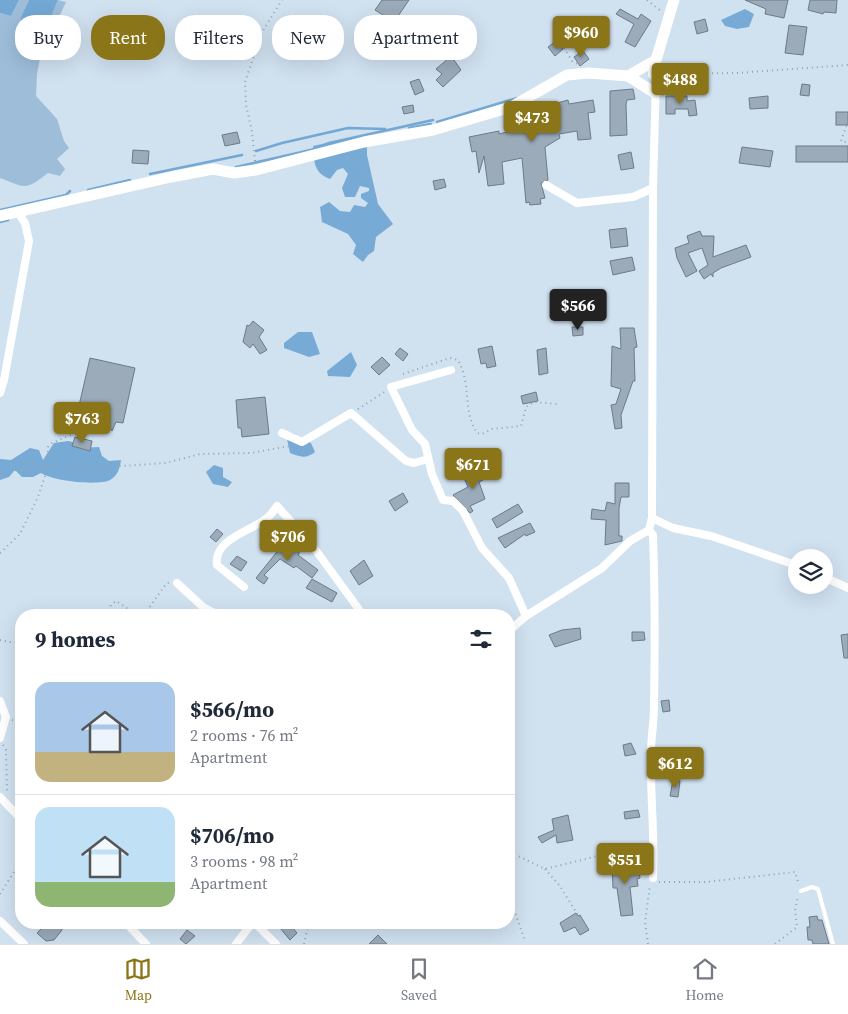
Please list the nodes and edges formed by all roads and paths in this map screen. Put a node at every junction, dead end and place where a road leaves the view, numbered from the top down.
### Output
1 (282, 0) edge
2 (647, 0) edge
3 (674, 0) edge
4 (668, 18) junction
5 (564, 48) dead end
6 (653, 62) junction
7 (848, 66) edge
8 (588, 74) junction
9 (652, 75) junction
10 (628, 76) junction
11 (655, 93) junction
12 (848, 121) edge
13 (848, 143) edge
14 (256, 170) junction
15 (546, 185) dead end
16 (653, 188) junction
17 (18, 212) junction
18 (0, 216) edge
19 (450, 370) dead end
20 (391, 387) junction
21 (0, 393) edge
22 (557, 404) dead end
23 (351, 413) junction
24 (78, 432) dead end
25 (282, 432) dead end
26 (302, 442) junction
27 (428, 459) junction
28 (46, 467) junction
29 (0, 472) edge
30 (652, 518) junction
31 (648, 530) junction
32 (0, 553) edge
33 (788, 562) edge
34 (833, 581) edge
35 (177, 583) joint
36 (244, 587) dead end
37 (848, 588) edge
38 (109, 609) edge
39 (128, 609) edge
40 (148, 609) edge
41 (207, 609) edge
42 (359, 609) edge
43 (526, 616) junction
44 (515, 626) edge
45 (0, 640) edge
46 (15, 642) edge
47 (0, 701) edge
48 (0, 739) edge
49 (0, 797) edge
50 (10, 807) junction
51 (15, 812) edge
52 (606, 854) dead end
53 (515, 856) edge
54 (545, 869) junction
55 (15, 870) edge
56 (653, 878) junction
57 (801, 891) junction
58 (0, 894) edge
59 (515, 912) edge
60 (579, 917) dead end
61 (0, 921) edge
62 (132, 929) edge
63 (248, 929) edge
64 (261, 929) edge
65 (307, 929) edge
66 (525, 941) dead end
67 (24, 944) edge
68 (146, 944) edge
69 (236, 944) edge
70 (276, 944) edge
71 (304, 944) edge
72 (648, 944) edge
73 (775, 944) edge
74 (833, 944) edge

1 - 14 path
2 - 4 path
3 - 4 street
4 - 6 street
5 - 8 path
6 - 9 street
6 - 10 street
7 - 9 path
8 - 10 street
8 - 14 street
9 - 11 street
10 - 11 street
11 - 16 street
12 - 13 path
14 - 17 street
15 - 16 street
16 - 30 street
17 - 18 street
17 - 21 street
19 - 20 street
20 - 22 path
20 - 23 path
20 - 27 street
23 - 26 street
23 - 27 street
24 - 28 path
25 - 26 street
26 - 28 path
27 - 43 street
28 - 29 path
28 - 32 path
30 - 31 street
30 - 33 street
31 - 43 street
31 - 56 street
34 - 37 street
35 - 40 path
35 - 41 street
36 - 42 street
38 - 39 path
43 - 44 street
45 - 46 path
47 - 48 street
48 - 50 path
49 - 50 street
50 - 51 street
52 - 54 path
53 - 54 path
54 - 60 path
55 - 58 path
56 - 57 path
56 - 72 path
57 - 73 path
57 - 74 lane
59 - 66 path
61 - 67 street
62 - 68 street
63 - 69 street
64 - 70 street
65 - 71 path

